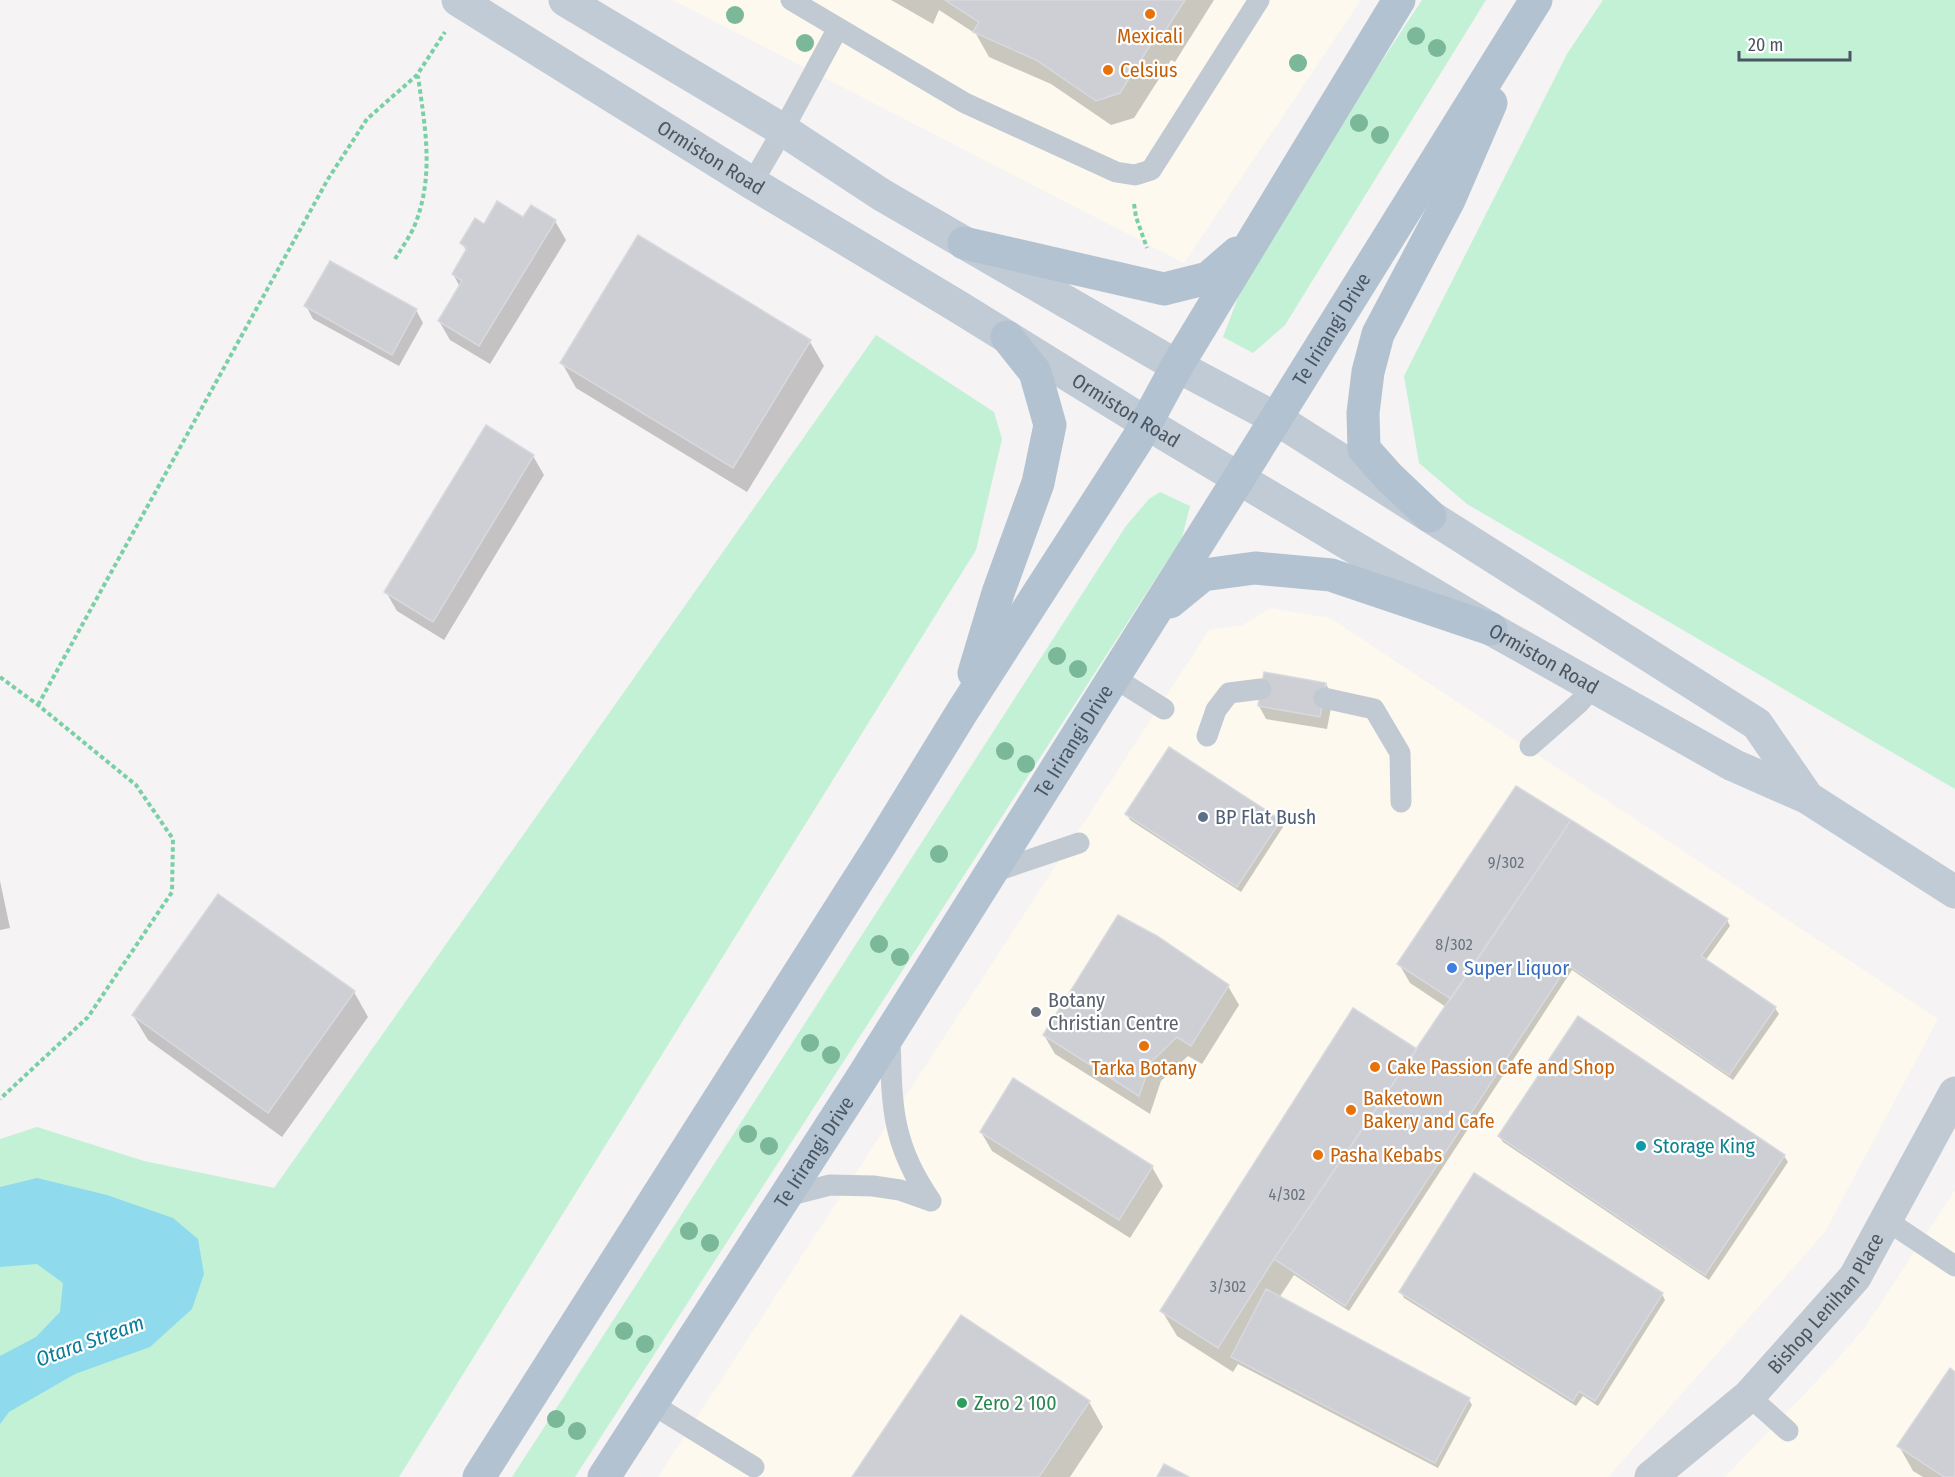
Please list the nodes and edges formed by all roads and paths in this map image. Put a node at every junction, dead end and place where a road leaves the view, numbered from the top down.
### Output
1 (565, 0) edge
2 (791, 0) edge
3 (1258, 0) edge
4 (1536, 0) edge
5 (461, 2) edge
6 (1393, 2) edge
7 (838, 28) junction
8 (417, 75) junction
9 (783, 130) junction
10 (1129, 174) junction
11 (752, 183) junction
12 (1254, 238) junction
13 (964, 243) junction
14 (395, 260) dead end
15 (1154, 287) junction
16 (1007, 337) junction
17 (1177, 366) junction
18 (1275, 418) junction
19 (1146, 423) junction
20 (1239, 477) junction
21 (1430, 516) junction
22 (1151, 618) junction
23 (1491, 629) junction
24 (0, 677) edge
25 (1113, 677) junction
26 (1593, 687) junction
27 (1261, 689) dead end
28 (1324, 698) dead end
29 (38, 705) junction
30 (1164, 709) dead end
31 (962, 712) junction
32 (1207, 736) dead end
33 (1530, 746) dead end
34 (1808, 798) junction
35 (1401, 802) dead end
36 (1079, 843) dead end
37 (990, 873) junction
38 (1953, 895) edge
39 (890, 1032) junction
40 (1955, 1093) edge
41 (0, 1099) edge
42 (787, 1196) junction
43 (1886, 1220) junction
44 (1955, 1266) edge
45 (1749, 1396) junction
46 (652, 1404) junction
47 (1788, 1431) dead end
48 (754, 1467) dead end
49 (479, 1477) edge
50 (604, 1477) edge
51 (1651, 1477) edge

1 - 9 main road, Ormiston Road
2 - 7 lane
3 - 10 lane
4 - 18 main road, Te Irirangi Drive
4 - 21 main road
5 - 8 path
5 - 11 main road, Ormiston Road
6 - 12 main road
7 - 9 lane
7 - 10 lane
8 - 14 path
8 - 29 path
9 - 11 lane
9 - 13 main road, Ormiston Road
10 - 15 path
11 - 16 main road, Ormiston Road
12 - 15 main road
12 - 17 main road
13 - 15 main road
13 - 17 main road, Ormiston Road
16 - 19 main road, Ormiston Road
16 - 31 main road
17 - 18 main road, Ormiston Road
17 - 19 main road
18 - 20 main road, Te Irirangi Drive
18 - 21 main road, Ormiston Road
19 - 20 main road, Ormiston Road
19 - 31 main road
20 - 22 main road, Te Irirangi Drive
20 - 23 main road, Ormiston Road
21 - 34 main road, Ormiston Road
22 - 23 main road
22 - 25 main road, Te Irirangi Drive
23 - 26 main road, Ormiston Road
24 - 29 path
25 - 30 lane
25 - 37 main road, Te Irirangi Drive
26 - 33 lane
26 - 34 main road, Ormiston Road
27 - 32 lane
28 - 35 lane
29 - 41 path
31 - 49 main road
34 - 38 main road, Ormiston Road
36 - 37 lane
37 - 39 main road, Te Irirangi Drive
39 - 42 main road, Te Irirangi Drive
39 - 42 lane
40 - 43 street, Bishop Lenihan Place
42 - 46 main road, Te Irirangi Drive
43 - 44 lane
43 - 45 street, Bishop Lenihan Place
45 - 47 lane
45 - 51 street, Bishop Lenihan Place
46 - 48 lane
46 - 50 main road, Te Irirangi Drive

